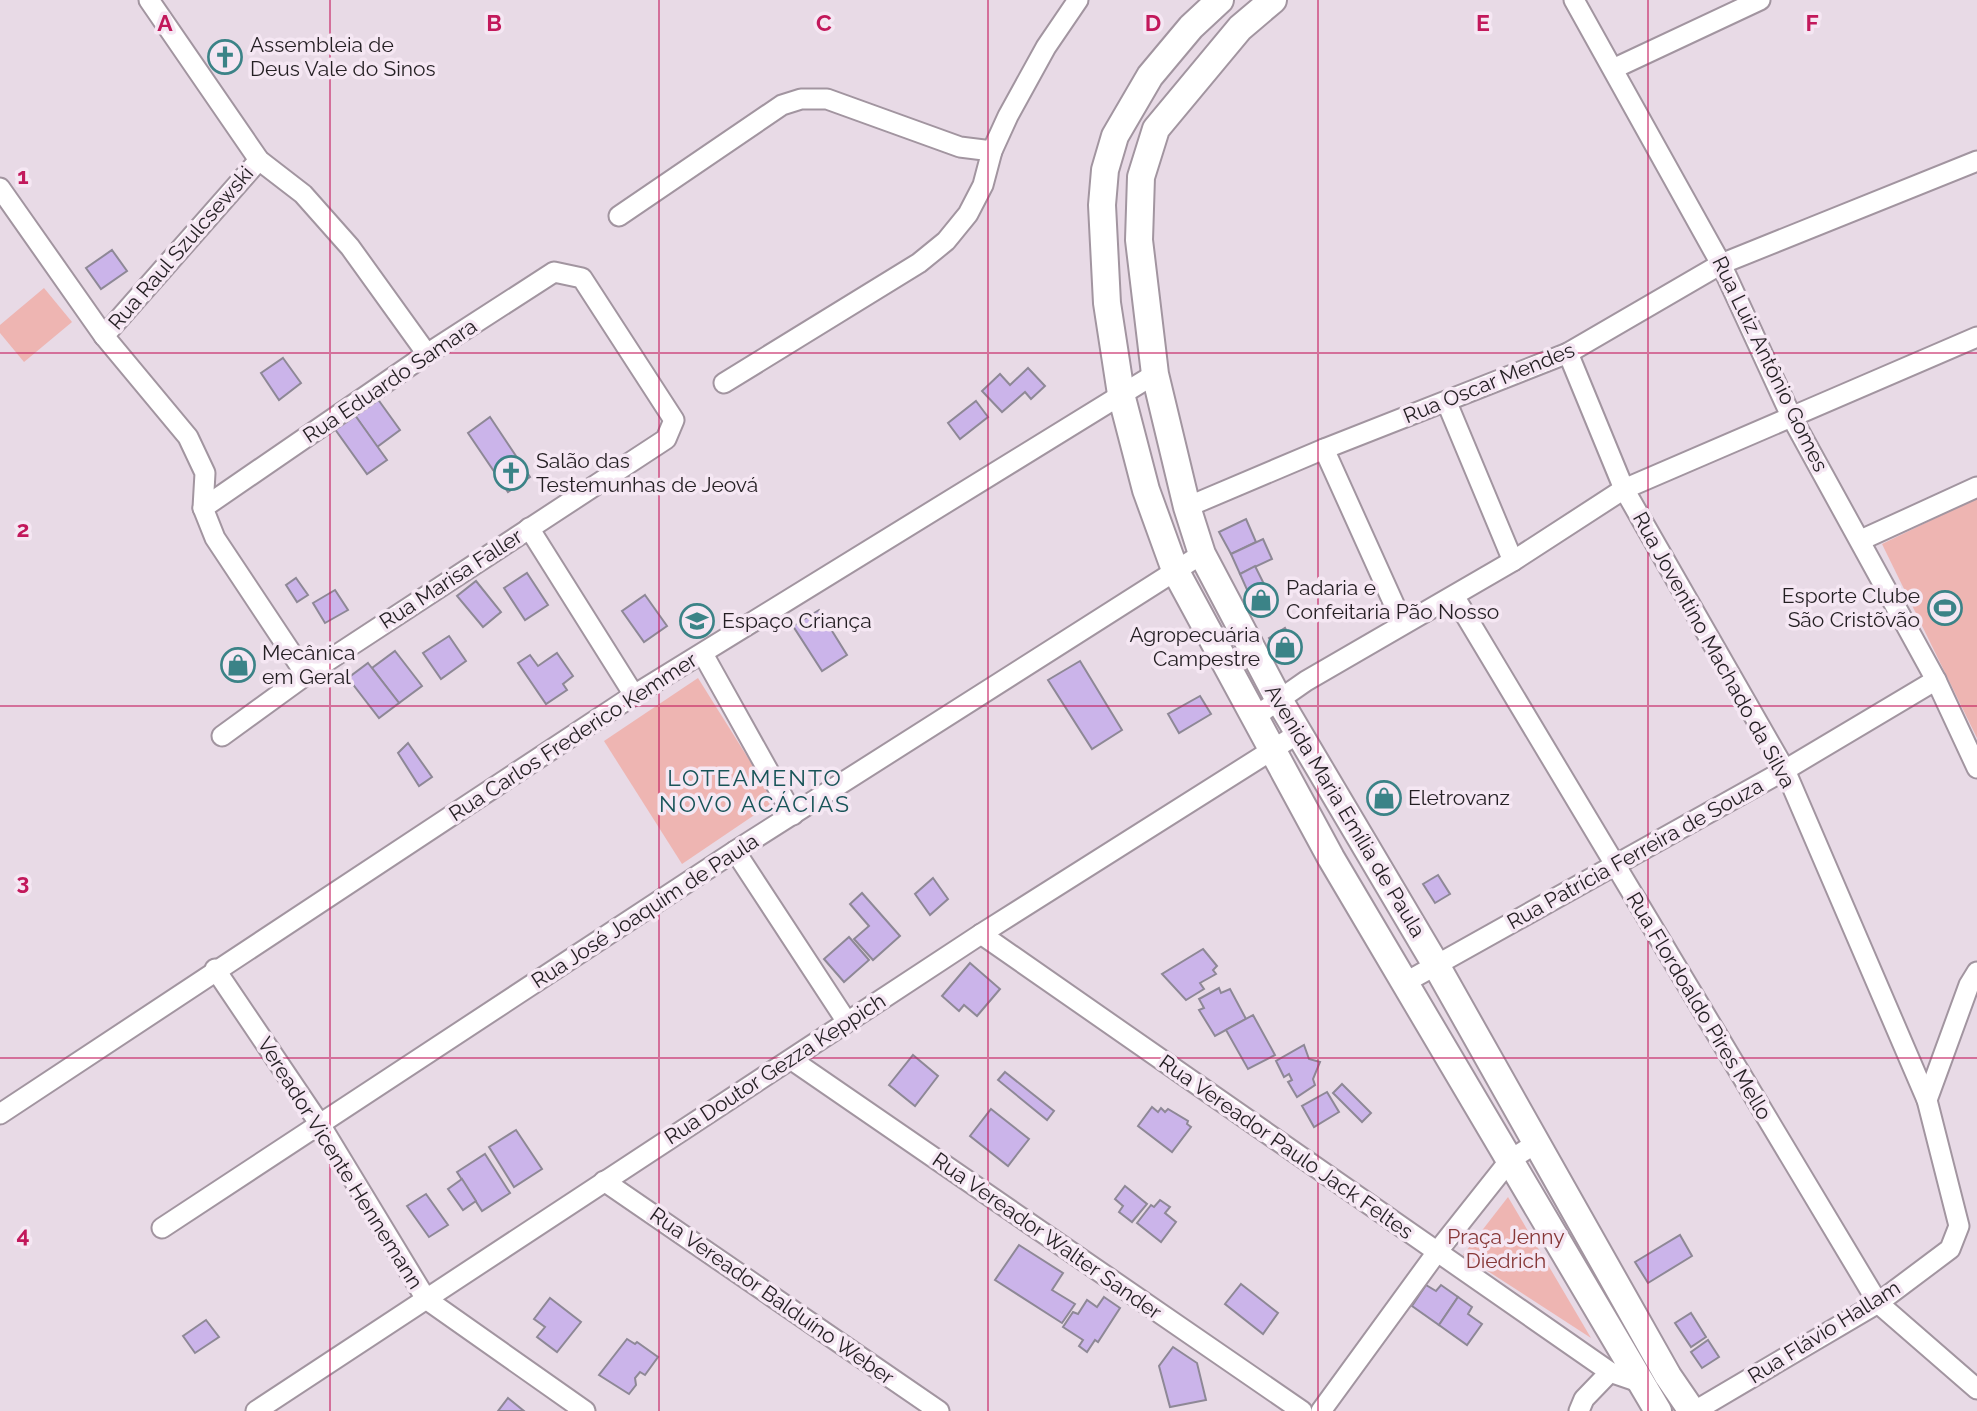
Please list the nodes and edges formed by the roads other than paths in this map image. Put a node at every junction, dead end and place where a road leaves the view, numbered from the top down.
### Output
1 (149, 0) edge
2 (1079, 0) edge
3 (1220, 0) edge
4 (1273, 0) edge
5 (1574, 0) edge
6 (1759, 0) edge
7 (1615, 68) junction
8 (992, 151) junction
9 (259, 160) junction
10 (1977, 161) edge
11 (0, 187) edge
12 (619, 216) dead end
13 (1721, 264) junction
14 (104, 336) junction
15 (1977, 337) edge
16 (427, 354) junction
17 (1568, 354) junction
18 (1155, 374) junction
19 (724, 383) dead end
20 (1121, 394) junction
21 (1447, 403) junction
22 (1792, 418) junction
23 (674, 420) joint
24 (1324, 449) junction
25 (1977, 487) edge
26 (1623, 489) junction
27 (1187, 507) junction
28 (203, 508) junction
29 (529, 528) junction
30 (1861, 540) junction
31 (1202, 554) junction
32 (1513, 561) junction
33 (1175, 570) junction
34 (1454, 596) junction
35 (1403, 624) junction
36 (704, 654) junction
37 (306, 675) junction
38 (1936, 680) junction
39 (634, 695) junction
40 (1279, 700) junction
41 (1256, 716) junction
42 (1299, 733) junction
43 (222, 736) dead end
44 (1272, 749) junction
45 (1977, 768) edge
46 (1784, 770) junction
47 (793, 815) junction
48 (735, 851) junction
49 (1613, 865) junction
50 (981, 934) junction
51 (1436, 965) junction
52 (215, 969) junction
53 (1977, 972) edge
54 (1406, 982) junction
55 (1966, 998) junction
56 (1977, 1016) edge
57 (847, 1022) junction
58 (792, 1060) junction
59 (1927, 1100) junction
60 (0, 1114) edge
61 (321, 1126) junction
62 (1538, 1142) junction
63 (1510, 1160) junction
64 (604, 1181) junction
65 (162, 1228) dead end
66 (1950, 1249) joint
67 (1437, 1252) junction
68 (426, 1299) junction
69 (1878, 1303) junction
70 (1610, 1372) junction
71 (1668, 1376) junction
72 (1643, 1385) junction
73 (1977, 1389) edge
74 (256, 1411) edge
75 (585, 1411) edge
76 (939, 1411) edge
77 (1302, 1411) edge
78 (1321, 1411) edge
79 (1579, 1411) edge
80 (1658, 1411) edge
81 (1694, 1411) edge

1 - 9 street
2 - 8 street
3 - 20 main road, Avenida Maria Emília de Paula
4 - 18 main road, Avenida Maria Emília de Paula
5 - 7 street, Rua Luiz Antônio Gomes
6 - 7 street
7 - 13 street, Rua Luiz Antônio Gomes
8 - 12 street
8 - 19 street
9 - 14 street, Rua Raul Szulcsewski
9 - 16 street
10 - 13 street, Rua Oscar Mendes
11 - 14 street
13 - 17 street, Rua Oscar Mendes
13 - 22 street, Rua Luiz Antônio Gomes
14 - 28 street
15 - 22 street
16 - 23 street, Rua Eduardo Samara
16 - 28 street, Rua Eduardo Samara
17 - 21 street, Rua Oscar Mendes
17 - 26 street, Rua Joventino Machado da Silva
18 - 20 street, Rua Carlos Frederico Kemmer
18 - 27 main road, Avenida Maria Emília de Paula
20 - 33 main road, Avenida Maria Emília de Paula
20 - 36 street, Rua Carlos Frederico Kemmer
21 - 24 street, Rua Oscar Mendes
21 - 32 street
22 - 26 street
22 - 30 street, Rua Luiz Antônio Gomes
23 - 29 street, Rua Marisa Faller
24 - 27 street, Rua Oscar Mendes
24 - 35 street
25 - 30 street
26 - 32 street
26 - 46 street, Rua Joventino Machado da Silva
27 - 31 main road, Avenida Maria Emília de Paula
28 - 37 street
29 - 37 street, Rua Marisa Faller
29 - 39 street
30 - 38 street, Rua Luiz Antônio Gomes
31 - 33 street, Rua José Joaquim de Paula
31 - 40 main road, Avenida Maria Emília de Paula
32 - 34 street
33 - 41 main road, Avenida Maria Emília de Paula
33 - 47 street, Rua José Joaquim de Paula
34 - 35 street
34 - 49 street, Rua Flordoaldo Pires Mello
35 - 40 street
36 - 39 street, Rua Carlos Frederico Kemmer
36 - 47 street
37 - 43 street, Rua Marisa Faller
38 - 45 street, Rua Luiz Antônio Gomes
38 - 46 street, Rua Patrícia Ferreira de Souza
39 - 52 street, Rua Carlos Frederico Kemmer
40 - 41 street
40 - 42 main road, Avenida Maria Emília de Paula
41 - 44 main road, Avenida Maria Emília de Paula
42 - 44 street, Rua Doutor Gezza Keppich
42 - 51 main road, Avenida Maria Emília de Paula
44 - 50 street, Rua Doutor Gezza Keppich
44 - 54 main road, Avenida Maria Emília de Paula
46 - 49 street, Rua Patrícia Ferreira de Souza
46 - 59 street, Rua Joventino Machado da Silva
47 - 48 street, Rua José Joaquim de Paula
48 - 57 street
48 - 61 street, Rua José Joaquim de Paula
49 - 51 street, Rua Patrícia Ferreira de Souza
49 - 69 street, Rua Flordoaldo Pires Mello
50 - 57 street, Rua Doutor Gezza Keppich
50 - 67 street, Rua Vereador Paulo Jack Feltes
51 - 54 street, Rua Patrícia Ferreira de Souza
51 - 62 main road, Avenida Maria Emília de Paula
52 - 60 street, Rua Carlos Frederico Kemmer
52 - 61 street, Vereador Vicente Hennemann
53 - 55 street
54 - 63 main road, Avenida Maria Emília de Paula
55 - 56 street
55 - 59 street
57 - 58 street, Rua Doutor Gezza Keppich
58 - 64 street, Rua Doutor Gezza Keppich
58 - 77 street, Rua Vereador Walter Sander
59 - 66 street, Rua Joventino Machado da Silva
61 - 65 street, Rua José Joaquim de Paula
61 - 68 street, Vereador Vicente Hennemann
62 - 63 street
62 - 71 main road, Avenida Maria Emília de Paula
63 - 67 street
63 - 72 main road, Avenida Maria Emília de Paula
64 - 68 street, Rua Doutor Gezza Keppich
64 - 76 street, Rua Vereador Balduíno Weber
66 - 69 street, Rua Flávio Hallam
67 - 70 street, Rua Vereador Paulo Jack Feltes
67 - 78 street
68 - 74 street, Rua Doutor Gezza Keppich
68 - 75 street, Vereador Vicente Hennemann
69 - 73 street, Rua Flordoaldo Pires Mello
69 - 81 street, Rua Flávio Hallam
70 - 72 street, Rua Vereador Paulo Jack Feltes
70 - 79 street
71 - 72 street
71 - 81 main road, Avenida Maria Emília de Paula
72 - 80 main road, Avenida Maria Emília de Paula

